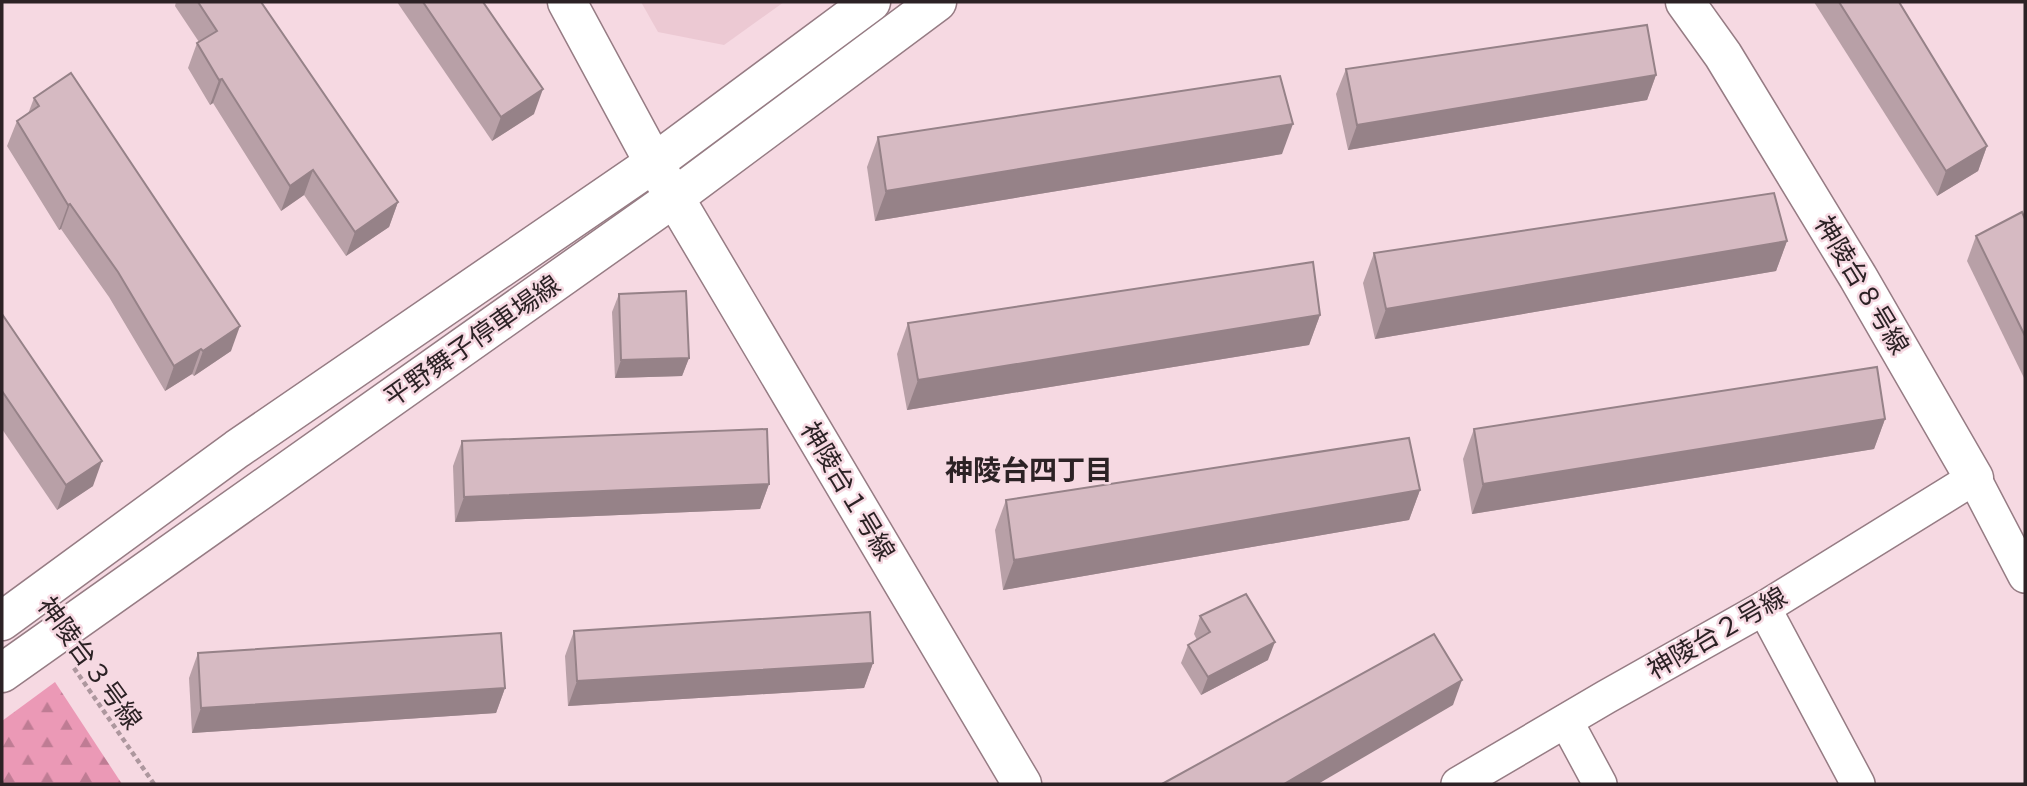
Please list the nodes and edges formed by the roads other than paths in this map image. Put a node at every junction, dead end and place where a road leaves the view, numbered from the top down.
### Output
1 (567, 2) edge
2 (871, 2) edge
3 (937, 2) edge
4 (1685, 2) edge
5 (654, 163) junction
6 (675, 197) junction
7 (1974, 478) junction
8 (2025, 576) edge
9 (1764, 608) junction
10 (2, 621) edge
11 (2, 673) edge
12 (1566, 721) junction
13 (1022, 784) edge
14 (1458, 784) edge
15 (1600, 784) edge
16 (1858, 784) edge

1 - 5 main road, 神陵台１号線
2 - 5 main road, 平野舞子停車場線
3 - 6 main road, 平野舞子停車場線
4 - 7 main road, 神陵台８号線
5 - 6 main road, 神陵台１号線
5 - 10 main road, 平野舞子停車場線
6 - 11 main road, 平野舞子停車場線
6 - 13 main road, 神陵台１号線
7 - 8 street, 神陵台８号線
7 - 9 street, 神陵台２号線
9 - 12 street, 神陵台２号線
9 - 16 street
12 - 14 street, 神陵台２号線
12 - 15 street

